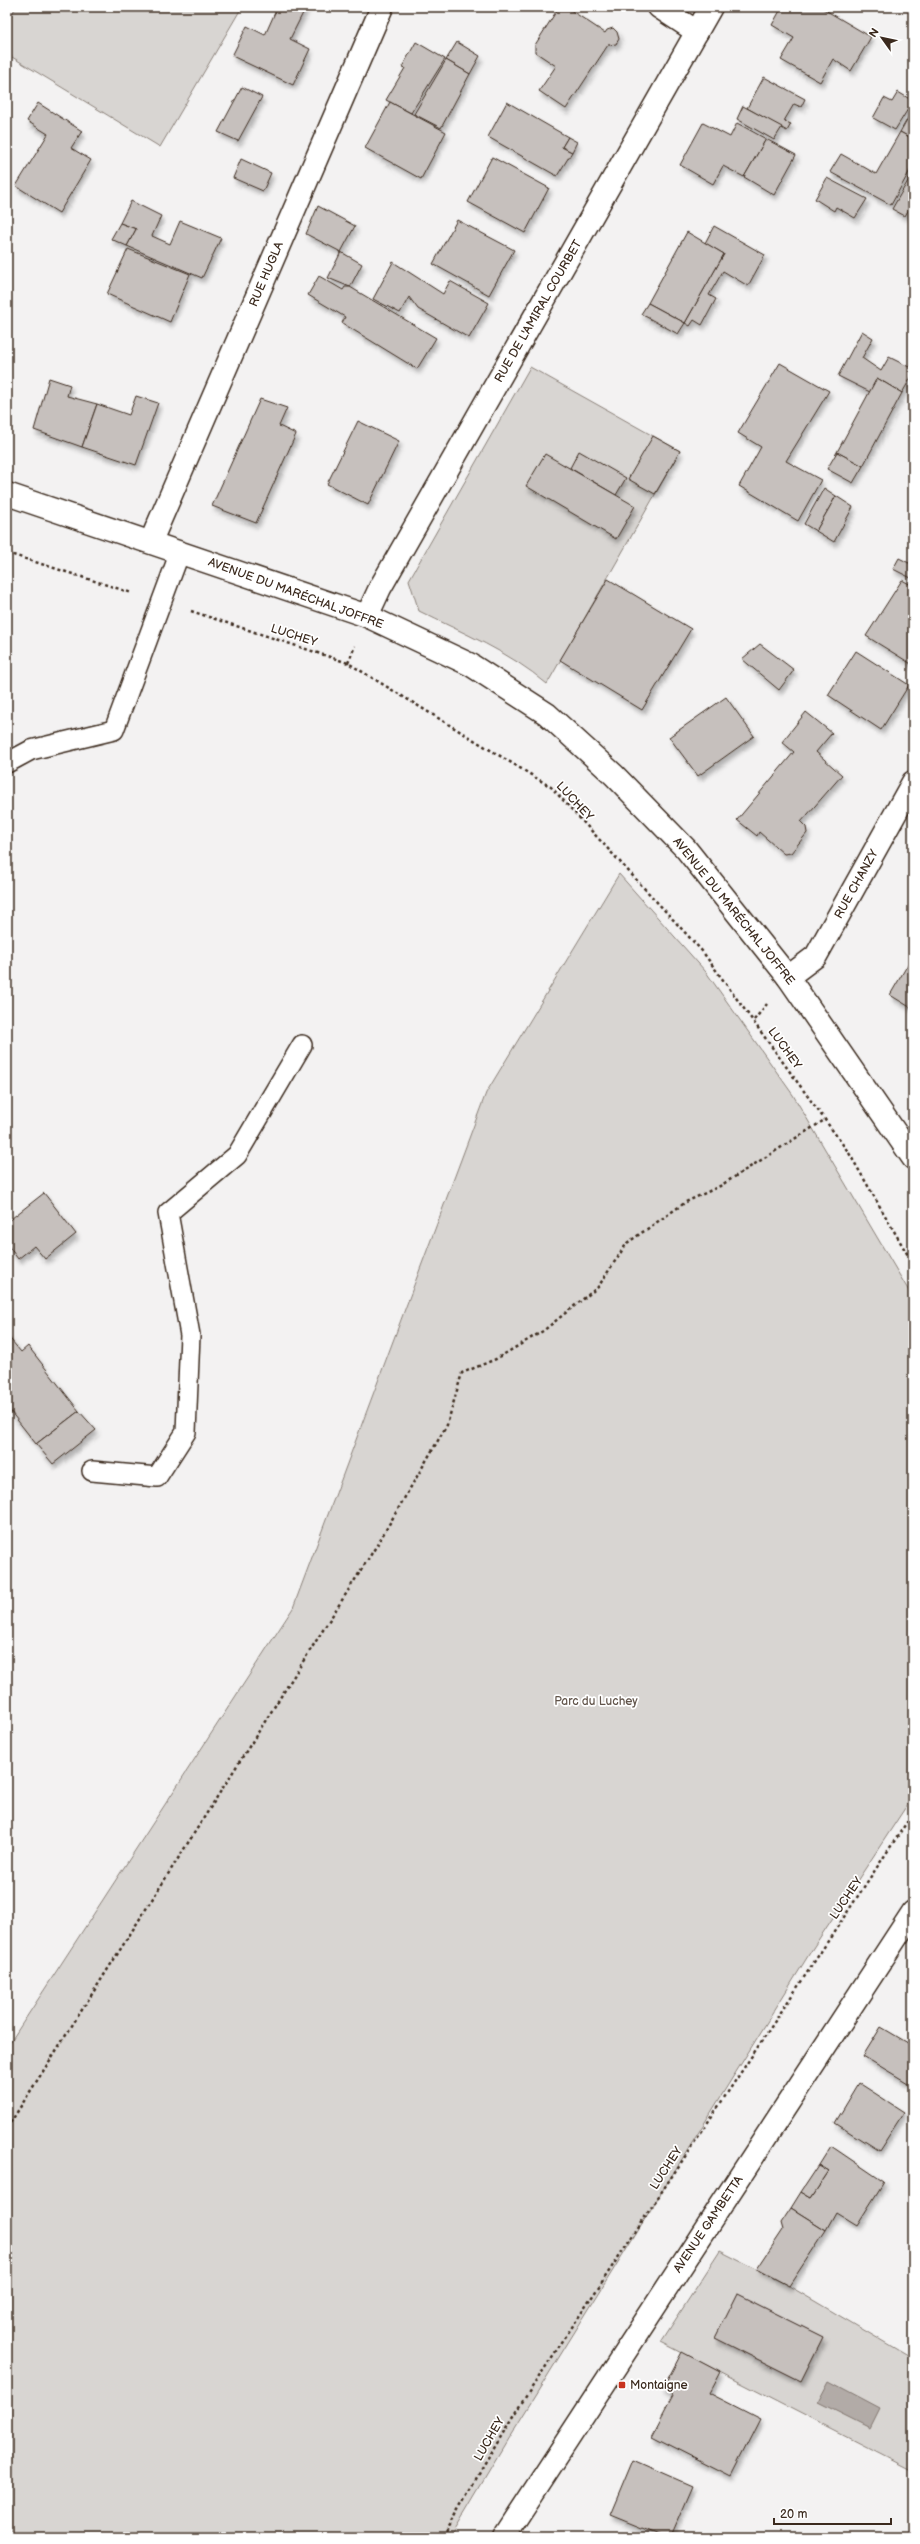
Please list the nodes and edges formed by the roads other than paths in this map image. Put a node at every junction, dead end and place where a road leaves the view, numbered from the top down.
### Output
1 (382, 7) edge
2 (659, 7) edge
3 (711, 7) edge
4 (697, 32) junction
5 (7, 494) edge
6 (151, 541) junction
7 (180, 552) junction
8 (367, 616) junction
9 (7, 763) edge
10 (913, 782) edge
11 (788, 977) junction
12 (302, 1045) dead end
13 (913, 1158) edge
14 (92, 1471) dead end
15 (913, 1912) edge
16 (504, 2537) edge

1 - 6 street, RUE HUGLA
2 - 4 street
3 - 4 street, RUE DE L'AMIRAL COURBET
4 - 8 street, RUE DE L'AMIRAL COURBET
5 - 6 street, AVENUE DU MARÉCHAL JOFFRE
6 - 7 street, AVENUE DU MARÉCHAL JOFFRE
7 - 8 street, AVENUE DU MARÉCHAL JOFFRE
7 - 9 lane
8 - 11 street, AVENUE DU MARÉCHAL JOFFRE
10 - 11 street, RUE CHANZY
11 - 13 street, AVENUE DU MARÉCHAL JOFFRE
12 - 14 lane
15 - 16 street, AVENUE GAMBETTA

